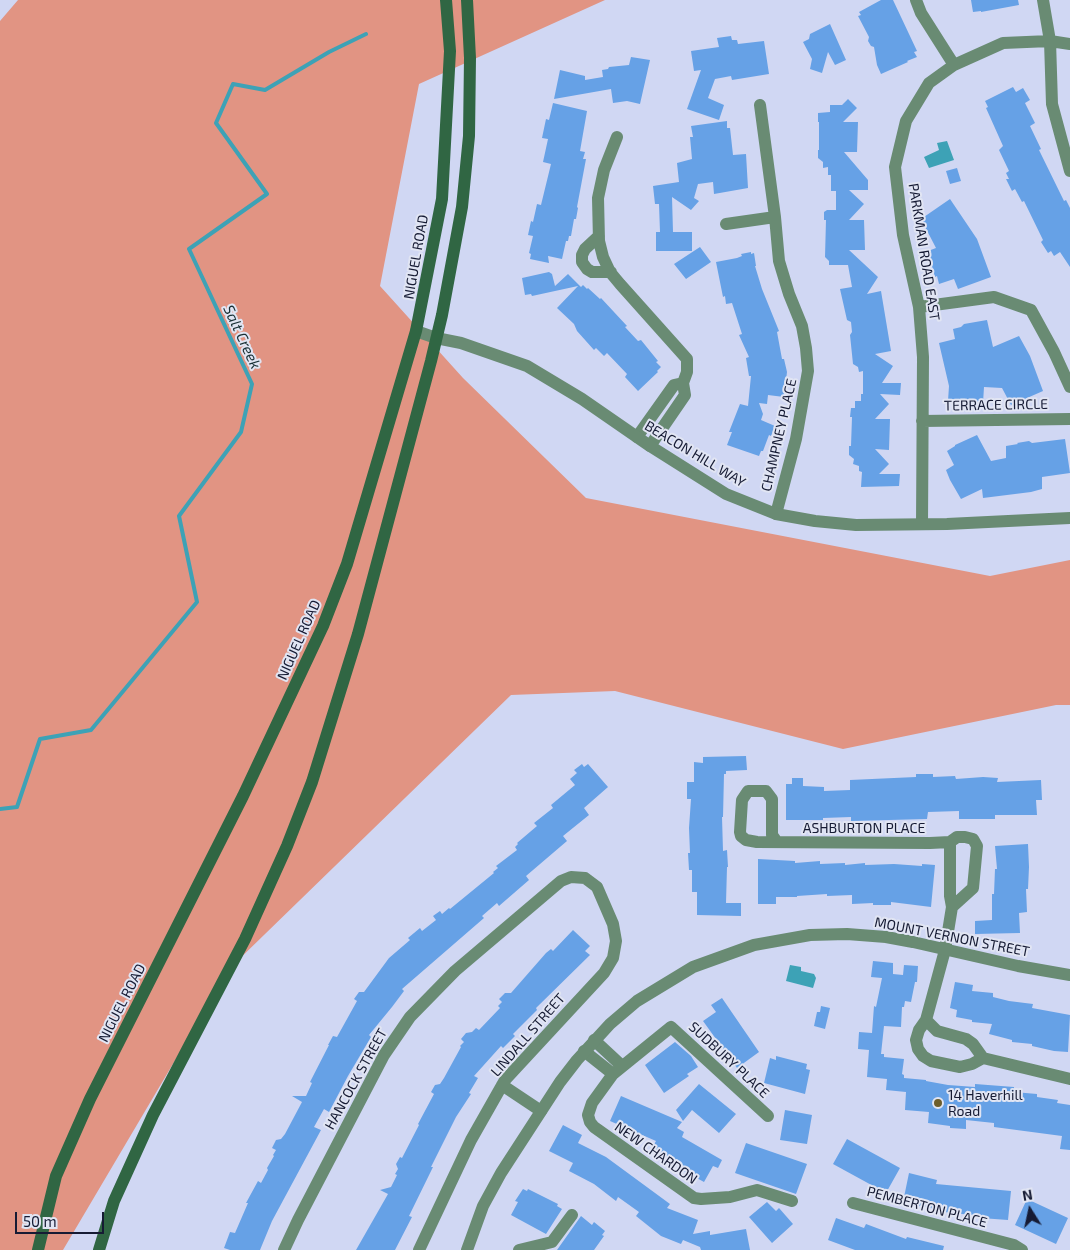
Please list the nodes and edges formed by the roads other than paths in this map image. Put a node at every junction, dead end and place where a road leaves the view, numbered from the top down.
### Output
1 (446, 0) edge
2 (467, 0) edge
3 (916, 0) edge
4 (1042, 0) edge
5 (1050, 41) junction
6 (1070, 44) edge
7 (954, 65) junction
8 (760, 105) dead end
9 (617, 137) dead end
10 (1070, 171) edge
11 (775, 217) junction
12 (726, 224) dead end
13 (599, 236) junction
14 (610, 272) junction
15 (919, 307) junction
16 (416, 331) junction
17 (436, 338) junction
18 (684, 382) junction
19 (1070, 387) edge
20 (1070, 419) edge
21 (922, 421) junction
22 (637, 437) junction
23 (650, 446) junction
24 (776, 514) junction
25 (1070, 518) edge
26 (922, 524) junction
27 (777, 842) junction
28 (950, 842) junction
29 (581, 876) joint
30 (952, 906) junction
31 (945, 950) junction
32 (1070, 975) edge
33 (926, 1020) junction
34 (594, 1040) junction
35 (584, 1051) junction
36 (983, 1058) junction
37 (618, 1070) junction
38 (1070, 1079) edge
39 (502, 1085) junction
40 (541, 1111) junction
41 (768, 1116) dead end
42 (792, 1201) dead end
43 (853, 1203) dead end
44 (572, 1215) dead end
45 (38, 1250) edge
46 (99, 1250) edge
47 (284, 1250) edge
48 (419, 1250) edge
49 (467, 1250) edge
50 (519, 1250) edge
51 (1022, 1250) edge

1 - 16 main road, NIGUEL ROAD
2 - 17 main road
3 - 7 street
4 - 5 street
5 - 6 street, PARKMAN ROAD EAST
5 - 7 street, PARKMAN ROAD EAST
5 - 10 street
7 - 15 street, PARKMAN ROAD EAST
8 - 11 street, CHAMPNEY PLACE
9 - 13 street
11 - 12 street
11 - 24 street, CHAMPNEY PLACE
13 - 14 street
13 - 14 street
14 - 18 street
15 - 19 street
15 - 21 street, PARKMAN ROAD EAST
16 - 17 street, BEACON HILL WAY
16 - 45 main road, NIGUEL ROAD
17 - 22 street, BEACON HILL WAY
17 - 46 main road
18 - 22 street
18 - 23 street
20 - 21 street, TERRACE CIRCLE
21 - 26 street, PARKMAN ROAD EAST
22 - 23 street, BEACON HILL WAY
23 - 24 street, BEACON HILL WAY
24 - 26 street, BEACON HILL WAY
25 - 26 street, BEACON HILL WAY
27 - 27 street, ASHBURTON PLACE
27 - 28 street, ASHBURTON PLACE
28 - 30 street
28 - 30 street, ASHBURTON PLACE
29 - 39 street, LINDALL STREET
29 - 47 street, HANCOCK STREET
30 - 31 street
31 - 32 street, MOUNT VERNON STREET
31 - 33 street
31 - 34 street, MOUNT VERNON STREET
33 - 36 street
33 - 36 street
34 - 35 street, MOUNT VERNON STREET
34 - 37 street
35 - 37 street
35 - 40 street, MOUNT VERNON STREET
36 - 38 street
37 - 41 street, SUDBURY PLACE
37 - 42 street, NEW CHARDON
39 - 40 street
39 - 48 street, LINDALL STREET
40 - 49 street, MOUNT VERNON STREET
43 - 51 street, PEMBERTON PLACE
44 - 50 street

